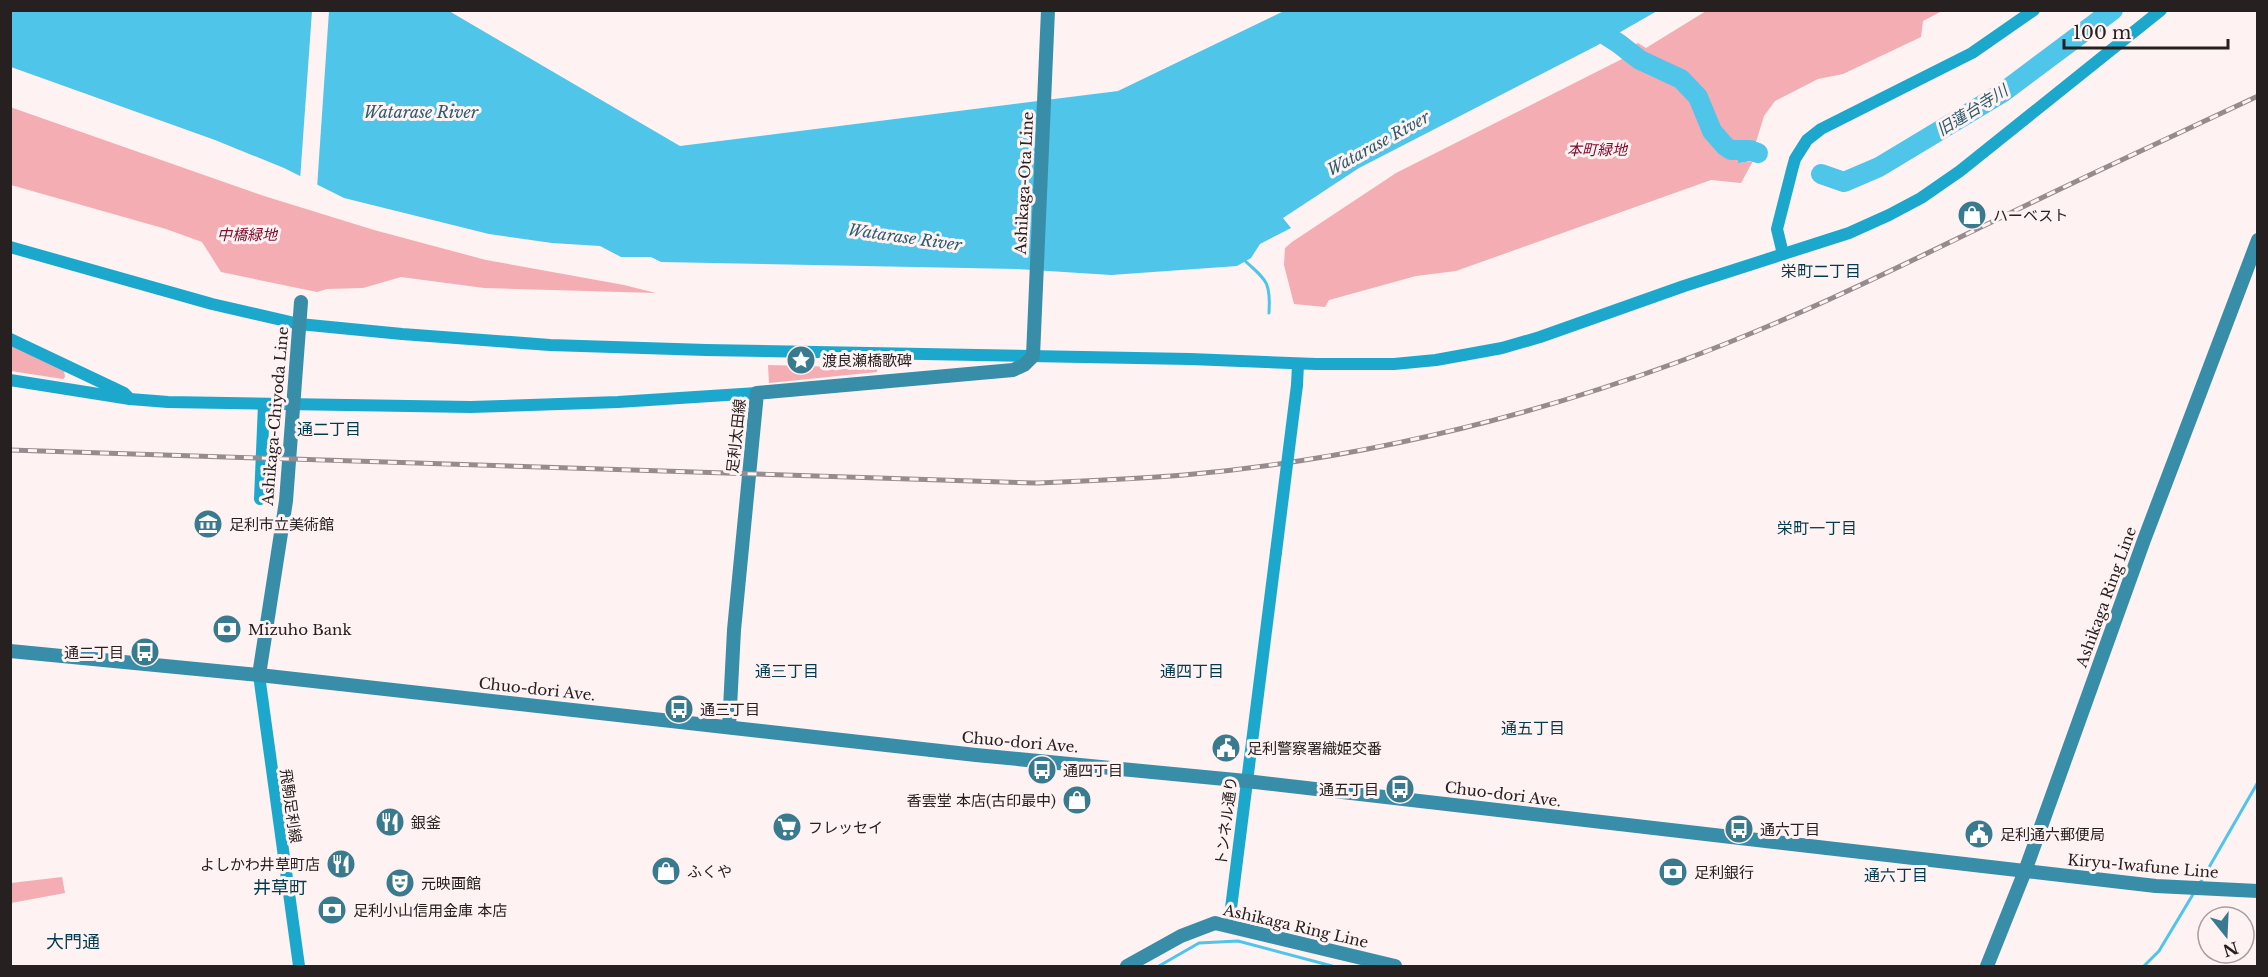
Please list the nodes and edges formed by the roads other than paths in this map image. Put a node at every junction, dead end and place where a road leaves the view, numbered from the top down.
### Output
1 (1048, 10) edge
2 (2034, 10) edge
3 (2161, 10) edge
4 (2258, 240) edge
5 (10, 247) edge
6 (1783, 254) junction
7 (301, 302) dead end
8 (299, 324) junction
9 (10, 339) edge
10 (1033, 350) junction
11 (1298, 364) junction
12 (78, 371) junction
13 (10, 380) edge
14 (73, 390) junction
15 (757, 393) junction
16 (130, 399) junction
17 (264, 404) junction
18 (293, 404) junction
19 (260, 499) dead end
20 (10, 651) edge
21 (259, 675) junction
22 (729, 727) junction
23 (1246, 781) junction
24 (2025, 871) junction
25 (2258, 891) edge
26 (1229, 924) junction
27 (298, 966) edge
28 (1127, 966) edge
29 (1395, 966) edge
30 (1988, 966) edge

1 - 10 main road, Ashikaga-Ota Line
2 - 6 street
3 - 6 street
4 - 24 main road, Ashikaga Ring Line
5 - 8 street
6 - 11 street
7 - 8 main road, Ashikaga-Chiyoda Line
8 - 10 street
8 - 18 main road, Ashikaga-Chiyoda Line
9 - 12 street
10 - 11 street
10 - 15 main road, 足利太田線
11 - 23 street, トンネル通り, bridge
12 - 14 street
12 - 16 street
13 - 14 street
14 - 16 street
15 - 18 street
15 - 22 main road, 足利太田線
16 - 17 street
17 - 18 street
17 - 19 street
18 - 21 main road, Ashikaga-Chiyoda Line
20 - 21 main road, Chuo-dori Ave.
21 - 22 main road, Chuo-dori Ave.
21 - 27 street, 飛駒足利線
22 - 23 main road, Chuo-dori Ave.
23 - 24 main road, Chuo-dori Ave.
23 - 26 street, トンネル通り
24 - 25 main road, Kiryu-Iwafune Line
24 - 30 main road, Ashikaga Ring Line
26 - 28 main road, Ashikaga Ring Line
26 - 29 main road, Ashikaga Ring Line

